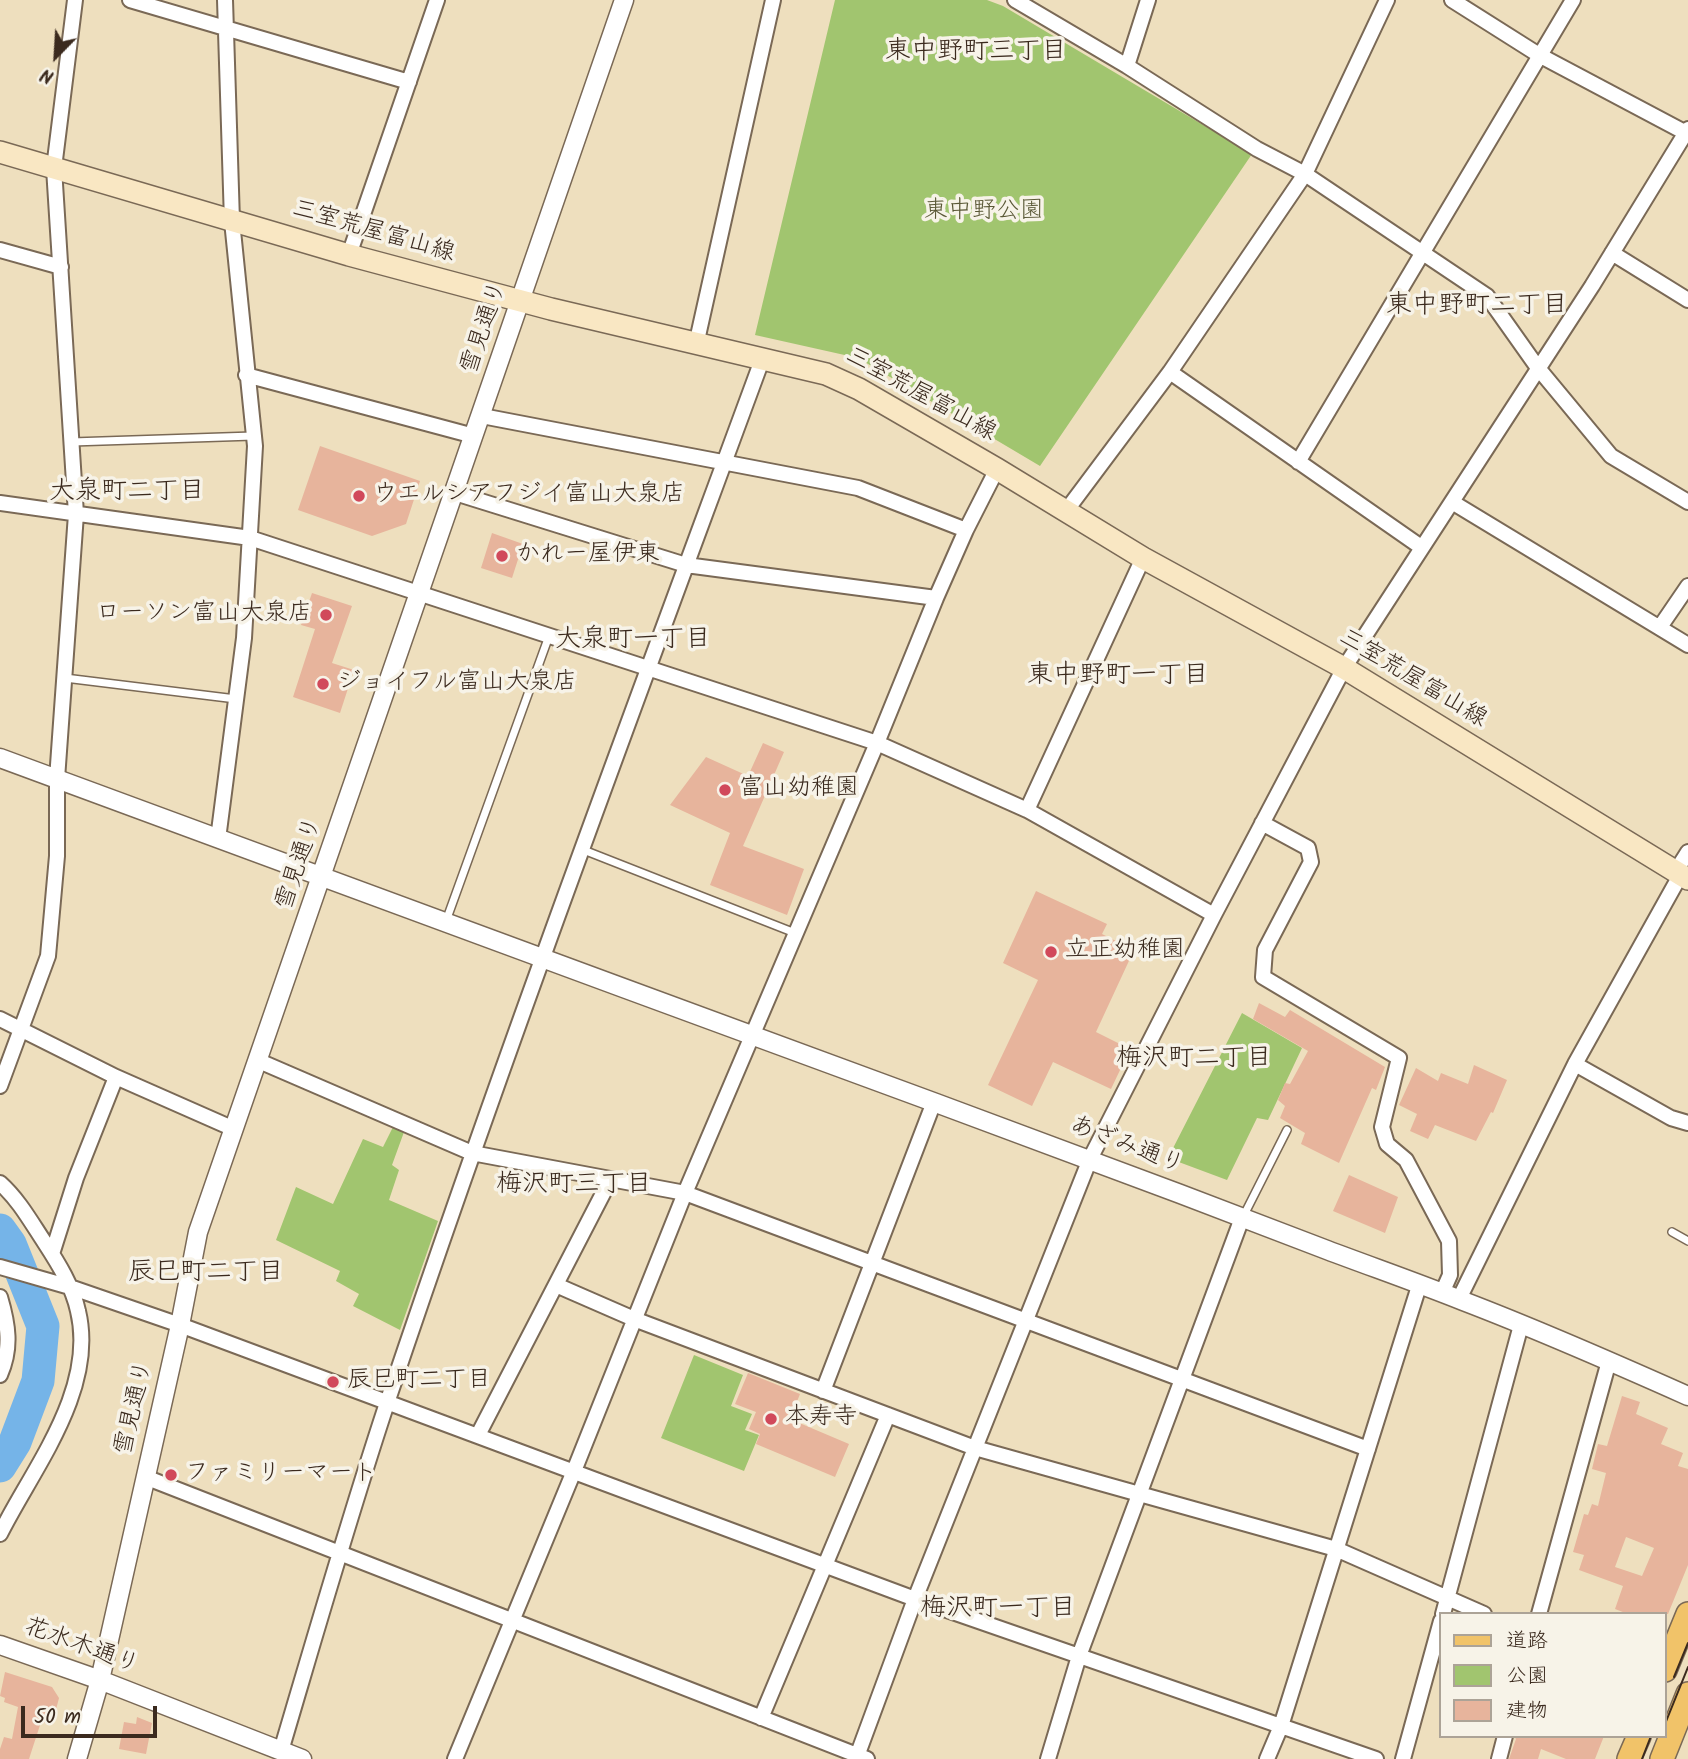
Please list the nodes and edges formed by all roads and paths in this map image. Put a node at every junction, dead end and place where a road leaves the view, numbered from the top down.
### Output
1 (75, 0) edge
2 (130, 0) edge
3 (225, 0) edge
4 (437, 0) edge
5 (624, 0) edge
6 (774, 0) edge
7 (1014, 0) edge
8 (1148, 0) edge
9 (1387, 0) edge
10 (1452, 0) edge
11 (1573, 0) edge
12 (226, 28) junction
13 (1539, 55) junction
14 (1128, 66) junction
15 (409, 82) junction
16 (1687, 132) edge
17 (0, 152) edge
18 (54, 168) junction
19 (1305, 174) junction
20 (232, 221) junction
21 (0, 250) edge
22 (1612, 253) junction
23 (1422, 254) junction
24 (349, 255) junction
25 (61, 267) junction
26 (1688, 300) edge
27 (521, 301) junction
28 (696, 345) junction
29 (762, 360) junction
30 (1538, 368) junction
31 (1170, 372) junction
32 (246, 375) junction
33 (482, 416) junction
34 (253, 436) junction
35 (474, 436) junction
36 (72, 442) junction
37 (723, 463) junction
38 (1298, 463) junction
39 (998, 469) junction
40 (455, 493) junction
41 (1452, 502) junction
42 (1688, 502) edge
43 (0, 503) edge
44 (1066, 511) junction
45 (76, 514) junction
46 (966, 530) junction
47 (250, 538) junction
48 (1421, 547) junction
49 (1143, 558) junction
50 (686, 565) junction
51 (1688, 586) edge
52 (419, 594) junction
53 (936, 598) junction
54 (1660, 627) junction
55 (549, 636) junction
56 (1688, 645) edge
57 (648, 668) junction
58 (1344, 668) junction
59 (65, 678) junction
60 (236, 699) junction
61 (877, 743) junction
62 (0, 758) edge
63 (57, 779) junction
64 (1027, 810) junction
65 (1262, 823) junction
66 (218, 839) junction
67 (581, 849) junction
68 (1688, 852) edge
69 (1682, 875) edge
70 (322, 878) junction
71 (1214, 915) junction
72 (446, 922) junction
73 (795, 933) junction
74 (540, 959) junction
75 (0, 1019) edge
76 (20, 1030) junction
77 (752, 1034) junction
78 (259, 1061) junction
79 (1575, 1064) junction
80 (116, 1077) junction
81 (0, 1086) edge
82 (934, 1102) junction
83 (1688, 1123) edge
84 (234, 1129) junction
85 (1287, 1130) dead end
86 (472, 1153) junction
87 (1090, 1159) junction
88 (610, 1180) junction
89 (0, 1183) edge
90 (685, 1192) junction
91 (1242, 1218) junction
92 (1672, 1232) dead end
93 (1688, 1241) edge
94 (52, 1254) junction
95 (872, 1264) junction
96 (0, 1267) edge
97 (556, 1285) junction
98 (1419, 1286) junction
99 (70, 1287) junction
100 (1442, 1293) junction
101 (0, 1297) edge
102 (1459, 1299) junction
103 (634, 1319) junction
104 (1027, 1319) junction
105 (180, 1325) junction
106 (1521, 1325) junction
107 (1609, 1361) junction
108 (0, 1375) edge
109 (1183, 1378) junction
110 (823, 1391) junction
111 (1688, 1396) edge
112 (388, 1401) junction
113 (888, 1415) junction
114 (478, 1435) junction
115 (975, 1448) junction
116 (1368, 1449) junction
117 (574, 1471) junction
118 (145, 1477) junction
119 (1139, 1494) junction
120 (0, 1534) edge
121 (1336, 1549) junction
122 (340, 1553) junction
123 (825, 1565) junction
124 (1448, 1598) junction
125 (915, 1599) junction
126 (1444, 1612) edge
127 (1480, 1612) edge
128 (1540, 1612) edge
129 (1688, 1614) edge
130 (512, 1620) junction
131 (1440, 1625) edge
132 (0, 1645) edge
133 (1079, 1656) junction
134 (1667, 1665) edge
135 (100, 1680) junction
136 (1688, 1694) edge
137 (761, 1718) junction
138 (1281, 1726) junction
139 (1504, 1738) edge
140 (1638, 1738) edge
141 (281, 1751) junction
142 (860, 1758) edge
143 (77, 1759) edge
144 (302, 1759) edge
145 (455, 1759) edge
146 (1048, 1759) edge
147 (1267, 1759) edge
148 (1376, 1759) edge
149 (1404, 1759) edge
150 (1499, 1759) edge
151 (1629, 1759) edge
152 (1662, 1759) edge

1 - 18 street
2 - 12 street
3 - 12 street
4 - 15 street
5 - 27 street, 雪見通り
6 - 28 street
7 - 14 street
8 - 14 street
9 - 19 street
10 - 13 street
11 - 13 street
12 - 15 street
12 - 20 street
13 - 16 street
13 - 23 street
14 - 19 street
15 - 24 street
16 - 22 street
17 - 18 main road, 三室荒屋富山線
18 - 20 main road, 三室荒屋富山線
18 - 25 street
19 - 23 street
19 - 31 street
20 - 24 main road, 三室荒屋富山線
20 - 32 street
21 - 25 street
22 - 26 street
22 - 30 street
23 - 30 street
23 - 38 street
24 - 27 main road, 三室荒屋富山線
25 - 36 street
27 - 28 main road, 三室荒屋富山線
27 - 33 street, 雪見通り
28 - 29 main road, 三室荒屋富山線
29 - 37 street
29 - 39 main road, 三室荒屋富山線
30 - 41 street
30 - 42 street
31 - 38 street
31 - 44 street
32 - 34 street
32 - 35 street
33 - 35 street, 雪見通り
33 - 37 street
34 - 36 lane
34 - 47 street
35 - 40 street, 雪見通り
36 - 45 street
37 - 46 street
37 - 50 street
38 - 48 street
39 - 44 main road, 三室荒屋富山線
39 - 46 street
40 - 50 street
40 - 52 street, 雪見通り
41 - 48 street
41 - 54 street
43 - 45 street
44 - 49 main road, 三室荒屋富山線
45 - 47 street
45 - 59 street
46 - 53 street
47 - 52 street
47 - 60 street
48 - 58 street
49 - 58 main road, 三室荒屋富山線
49 - 64 street
50 - 53 street
50 - 57 street
51 - 54 street
52 - 55 street
52 - 70 street, 雪見通り
53 - 61 street
54 - 56 street
55 - 57 street
55 - 72 lane
57 - 61 street
57 - 67 street
58 - 65 street
58 - 69 main road, 三室荒屋富山線
59 - 60 lane
59 - 63 street
60 - 66 street
61 - 64 street
61 - 73 street
62 - 63 street, あざみ通り
63 - 66 street, あざみ通り
63 - 76 street
64 - 71 street
65 - 71 street
65 - 100 street
66 - 70 street, あざみ通り
67 - 73 lane
67 - 74 street
68 - 69 street
69 - 79 street
70 - 72 street, あざみ通り
70 - 78 street, 雪見通り
71 - 87 street
72 - 74 street, あざみ通り
73 - 77 street
74 - 77 street, あざみ通り
74 - 86 street
75 - 76 street
76 - 80 street
76 - 81 street
77 - 82 street, あざみ通り
77 - 90 street
78 - 84 street, 雪見通り
78 - 86 street
79 - 83 street
79 - 102 street
80 - 84 street
80 - 94 street
82 - 87 street, あざみ通り
82 - 95 street
84 - 105 street, 雪見通り
85 - 91 lane
86 - 88 street
86 - 112 street
87 - 91 street, あざみ通り
87 - 104 street
88 - 90 street
88 - 97 street
89 - 94 street
90 - 95 street
90 - 103 street
91 - 98 street, あざみ通り
91 - 109 street
92 - 93 lane
94 - 99 street
95 - 104 street
95 - 110 street
96 - 99 street
97 - 103 street
97 - 114 street
98 - 100 street, あざみ通り
98 - 116 street
99 - 105 street
99 - 120 street
100 - 102 street, あざみ通り
101 - 108 street
102 - 106 street, あざみ通り
103 - 110 street
103 - 117 street
104 - 109 street
104 - 115 street
105 - 112 street
105 - 118 street, 雪見通り
106 - 107 street, あざみ通り
106 - 124 street
107 - 111 street, あざみ通り
107 - 128 street
109 - 116 street
109 - 119 street
110 - 113 street
112 - 114 street
112 - 122 street
113 - 115 street
113 - 123 street
114 - 117 street
115 - 119 street
115 - 125 street
116 - 121 street
117 - 123 street
117 - 130 street
118 - 122 street
118 - 135 street, 雪見通り
119 - 121 street
119 - 133 street
121 - 124 street
121 - 138 street
122 - 130 street
122 - 141 street
123 - 125 street
123 - 137 street
124 - 126 street
124 - 127 street
125 - 133 street
125 - 142 street
129 - 134 main road
130 - 137 street
130 - 145 street
131 - 149 street
132 - 135 street, 花水木通り
133 - 138 street
133 - 146 street
135 - 141 street, 花水木通り
135 - 143 street, 雪見通り
136 - 152 main road
137 - 142 street
138 - 147 street
138 - 148 street
139 - 150 street
140 - 151 main road
141 - 144 street, 花水木通り

